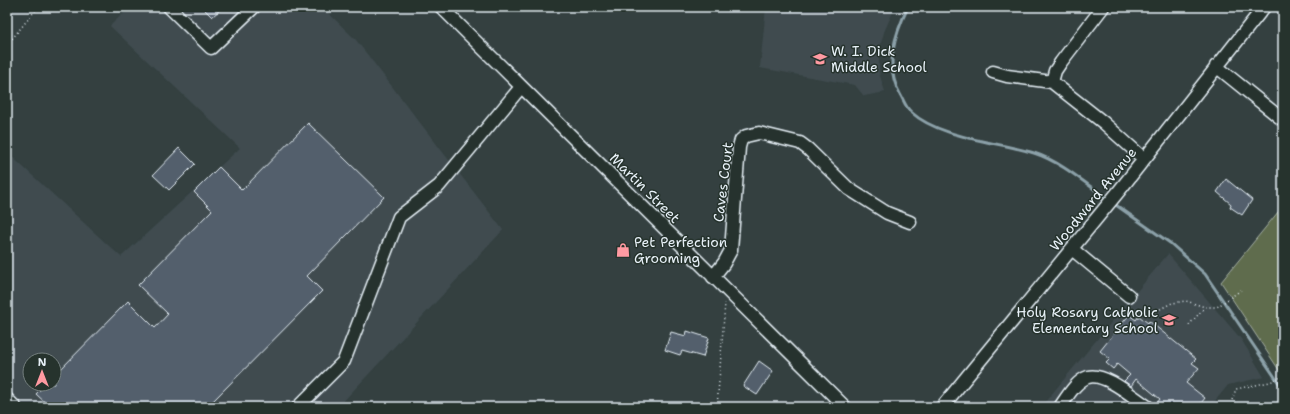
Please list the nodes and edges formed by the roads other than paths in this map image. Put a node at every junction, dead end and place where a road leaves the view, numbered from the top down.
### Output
1 (169, 7) edge
2 (254, 7) edge
3 (441, 7) edge
4 (1104, 7) edge
5 (1264, 7) edge
6 (1216, 66) junction
7 (993, 72) dead end
8 (1052, 82) junction
9 (521, 87) junction
10 (1283, 120) edge
11 (1144, 159) junction
12 (910, 222) dead end
13 (1072, 249) junction
14 (713, 277) junction
15 (1129, 296) dead end
16 (7, 399) edge
17 (15, 407) edge
18 (298, 407) edge
19 (845, 407) edge
20 (942, 407) edge
21 (1060, 407) edge
22 (1148, 407) edge

1 - 2 street
3 - 9 street, Martin Street
4 - 8 street
5 - 6 street, Woodward Avenue
6 - 10 street
6 - 11 street, Woodward Avenue
7 - 8 street
8 - 11 street
9 - 14 street, Martin Street
9 - 18 street
11 - 13 street, Woodward Avenue
12 - 14 street, Caves Court
13 - 15 street
13 - 20 street, Woodward Avenue
14 - 19 street, Martin Street
16 - 17 street
21 - 22 street

